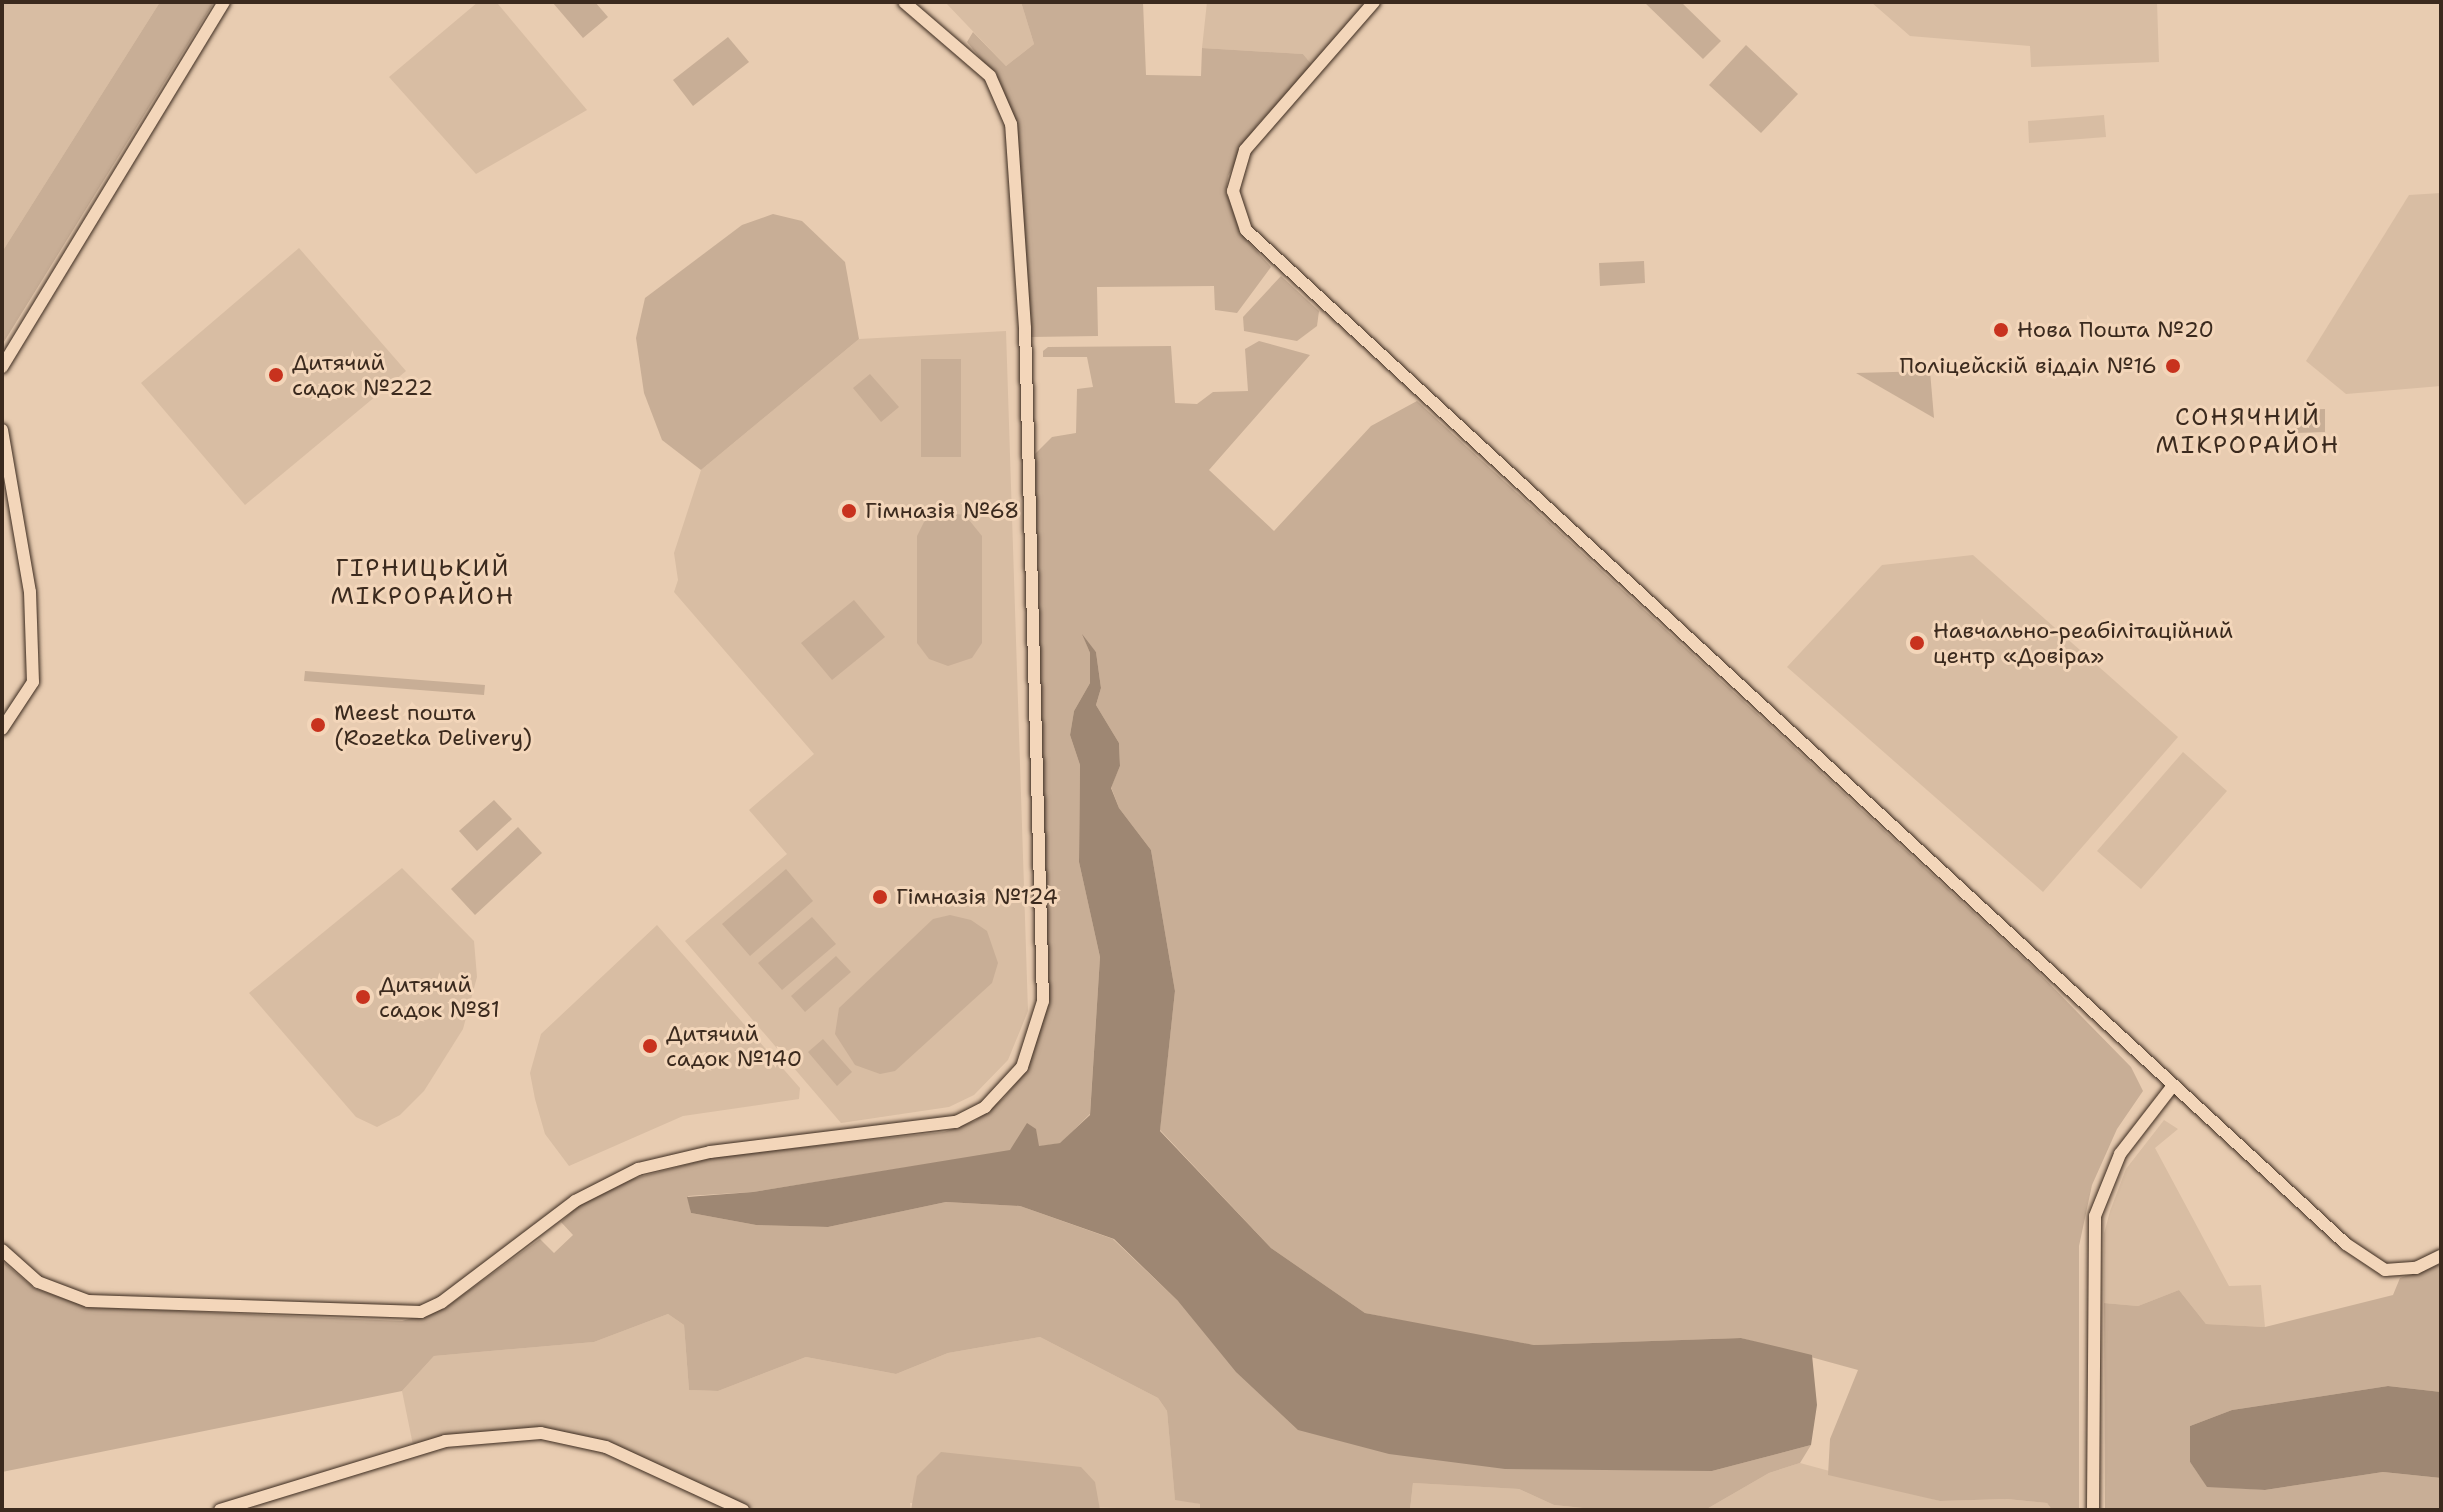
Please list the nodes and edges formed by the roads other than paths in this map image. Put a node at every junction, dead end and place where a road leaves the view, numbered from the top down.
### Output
1 (224, 2) edge
2 (904, 2) edge
3 (1374, 2) edge
4 (2, 367) edge
5 (2, 430) edge
6 (2, 729) edge
7 (2171, 1088) junction
8 (2, 1250) edge
9 (2441, 1256) edge
10 (220, 1510) edge
11 (743, 1510) edge
12 (2093, 1510) edge

1 - 4 street
2 - 8 street
3 - 7 street
5 - 6 street
7 - 9 street
7 - 12 street
10 - 11 street

